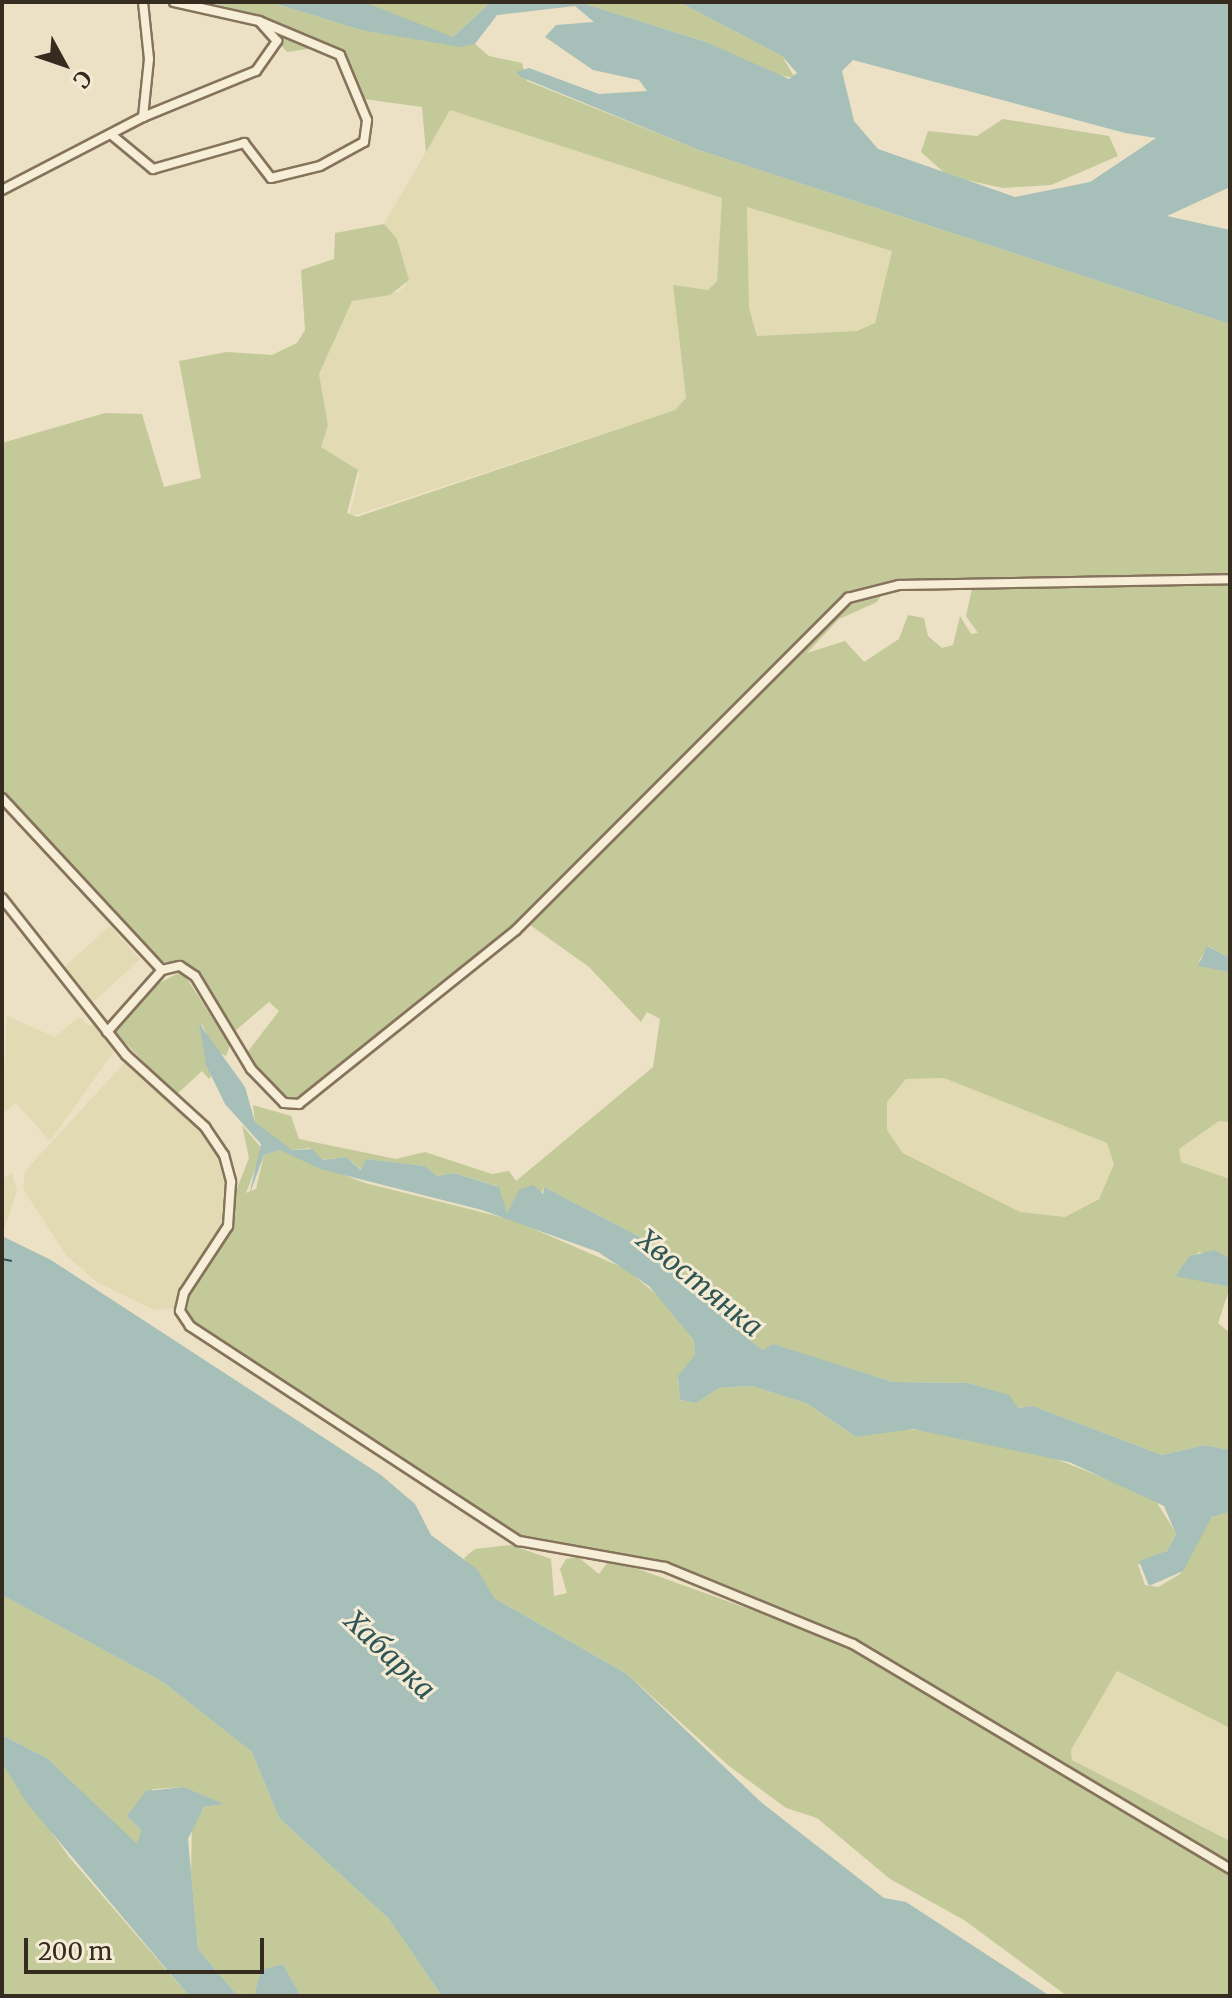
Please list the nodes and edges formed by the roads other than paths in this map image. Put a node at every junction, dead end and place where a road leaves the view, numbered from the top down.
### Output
1 (143, 2) edge
2 (174, 2) edge
3 (259, 21) junction
4 (143, 117) junction
5 (113, 136) junction
6 (2, 190) edge
7 (1230, 579) edge
8 (2, 798) edge
9 (2, 898) edge
10 (162, 970) junction
11 (107, 1032) junction
12 (1230, 1869) edge

1 - 4 street
2 - 3 street
3 - 4 street
3 - 5 street
4 - 5 street
5 - 6 street
7 - 10 street
8 - 10 street
9 - 11 street
10 - 11 street
11 - 12 street

